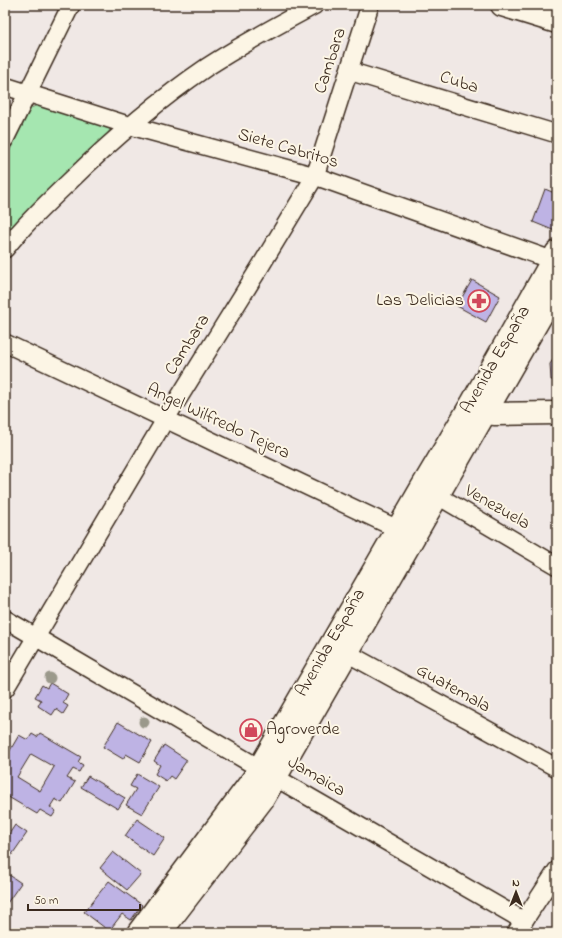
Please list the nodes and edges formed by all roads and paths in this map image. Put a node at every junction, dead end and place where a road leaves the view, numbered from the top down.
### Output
1 (71, 5) edge
2 (315, 5) edge
3 (370, 5) edge
4 (502, 5) edge
5 (557, 22) edge
6 (349, 70) junction
7 (5, 86) edge
8 (27, 93) junction
9 (131, 126) junction
10 (557, 134) edge
11 (5, 139) edge
12 (315, 176) junction
13 (5, 249) edge
14 (556, 258) edge
15 (557, 288) edge
16 (5, 342) edge
17 (480, 406) junction
18 (557, 413) edge
19 (165, 420) junction
20 (430, 491) junction
21 (406, 533) junction
22 (557, 566) edge
23 (5, 619) edge
24 (37, 637) junction
25 (339, 648) junction
26 (5, 689) edge
27 (557, 768) edge
28 (268, 772) junction
29 (557, 870) edge
30 (520, 927) edge
31 (138, 933) edge
32 (160, 933) edge

1 - 8 street
2 - 9 street
3 - 6 street, Cambara
4 - 5 main road
6 - 10 street, Cuba
6 - 12 street, Cambara
7 - 8 street, Siete Cabritos
8 - 9 street, Siete Cabritos
8 - 11 street
9 - 12 street, Siete Cabritos
9 - 13 street
12 - 14 street, Siete Cabritos
12 - 19 street, Cambara
14 - 17 main road, Avenida España
15 - 17 main road, Avenida España
16 - 19 street, Angel Wilfredo Tejera
17 - 18 main road
17 - 20 main road, Avenida España
19 - 21 street, Angel Wilfredo Tejera
19 - 24 street, Cambara
20 - 21 main road, Avenida España
20 - 22 street, Venezuela
21 - 25 main road, Avenida España
23 - 24 street, Jamaica
24 - 26 street, Cambara
24 - 28 street, Jamaica
25 - 27 street, Guatemala
25 - 28 main road, Avenida España
28 - 30 street, Jamaica
28 - 31 main road, Avenida España
28 - 32 main road, Avenida España
29 - 30 street

